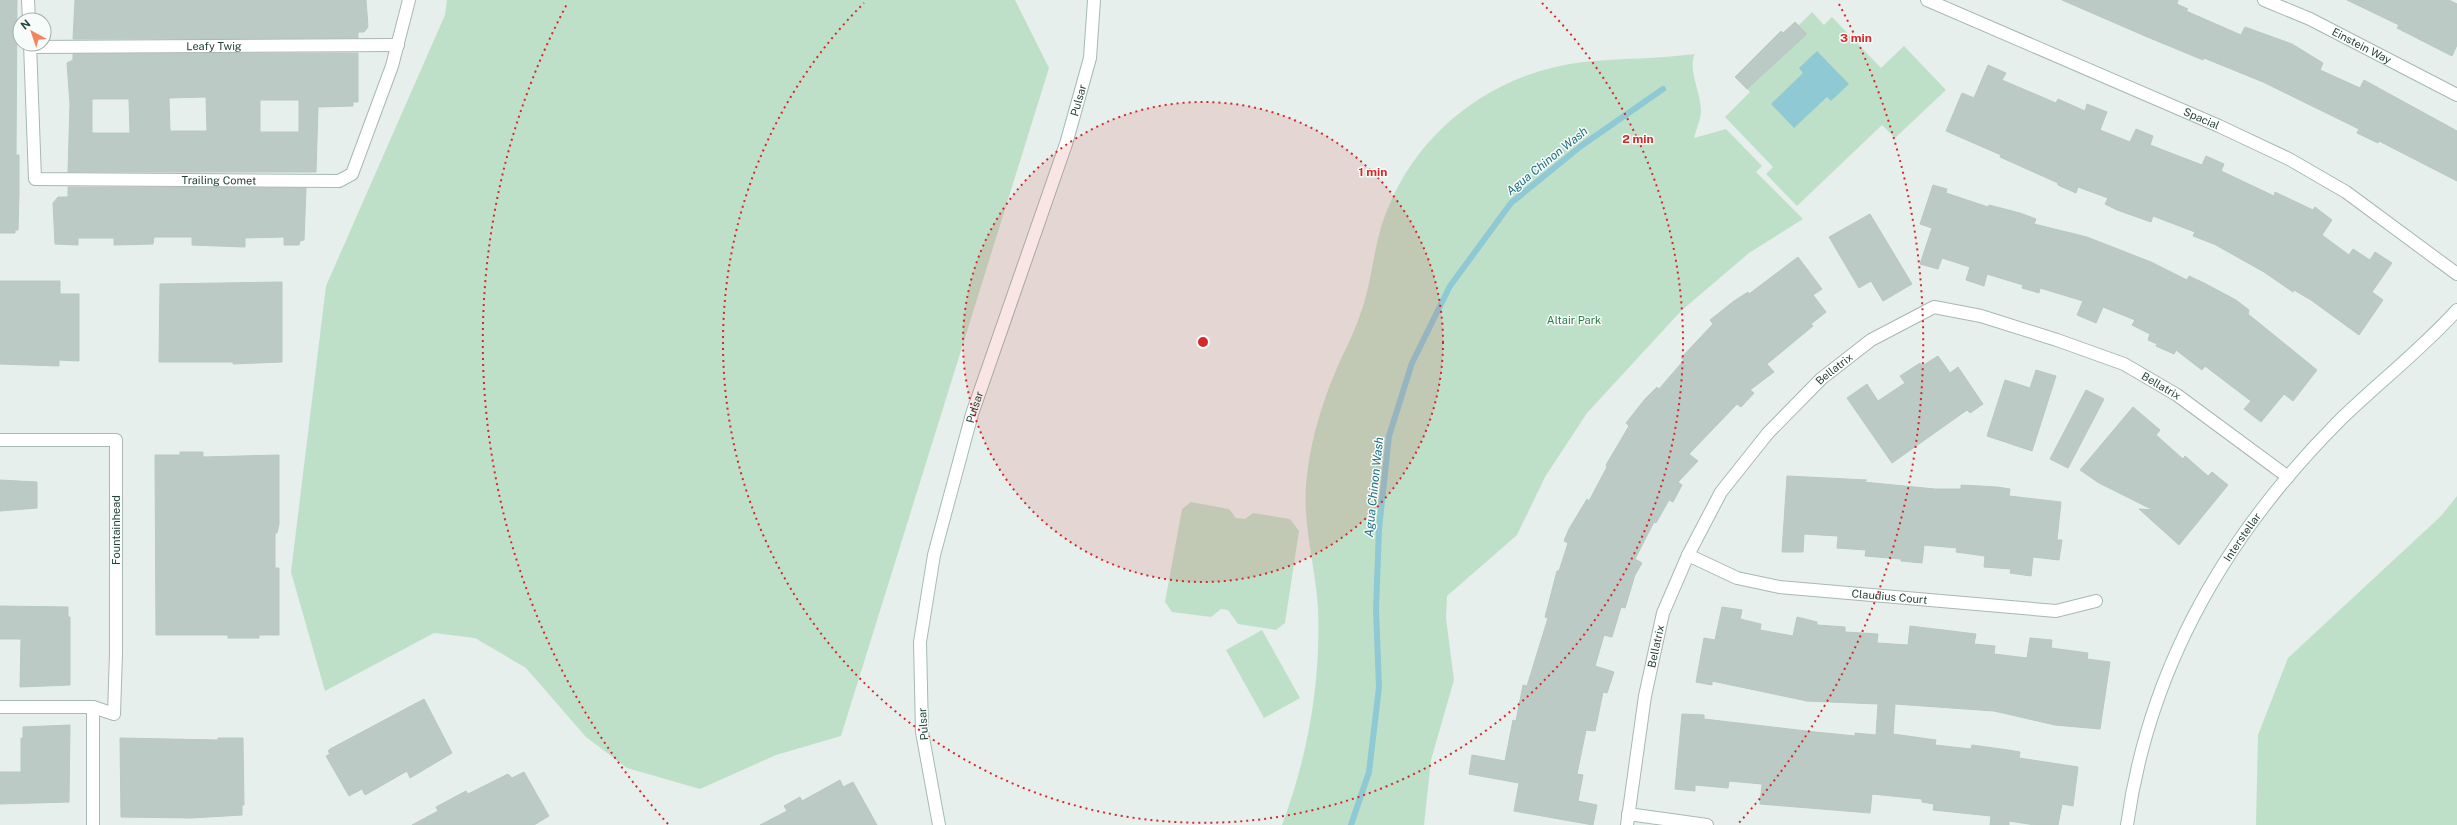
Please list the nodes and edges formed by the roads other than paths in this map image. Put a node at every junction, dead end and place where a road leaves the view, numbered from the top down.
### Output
1 (28, 0) edge
2 (409, 0) edge
3 (1094, 0) edge
4 (1927, 0) edge
5 (2264, 0) edge
6 (29, 12) edge
7 (52, 45) edge
8 (398, 45) junction
9 (30, 52) edge
10 (2457, 95) edge
11 (2457, 274) edge
12 (2457, 310) edge
13 (0, 440) edge
14 (2288, 477) junction
15 (1688, 555) junction
16 (2096, 601) dead end
17 (0, 707) edge
18 (93, 707) junction
19 (1627, 819) edge
20 (93, 825) edge
21 (939, 825) edge
22 (1707, 825) edge
23 (2127, 825) edge

1 - 6 street
2 - 8 street, Trailing Comet
3 - 21 street, Pulsar
4 - 11 street, Spacial
5 - 10 street, Einstein Way
7 - 8 street, Leafy Twig
8 - 9 street, Trailing Comet
12 - 14 street, Interstellar
13 - 18 street, Fountainhead
14 - 15 street, Bellatrix
14 - 23 street, Interstellar
15 - 16 street, Claudius Court
15 - 19 street, Bellatrix
17 - 18 street, Fountainhead
18 - 20 street
19 - 22 street

